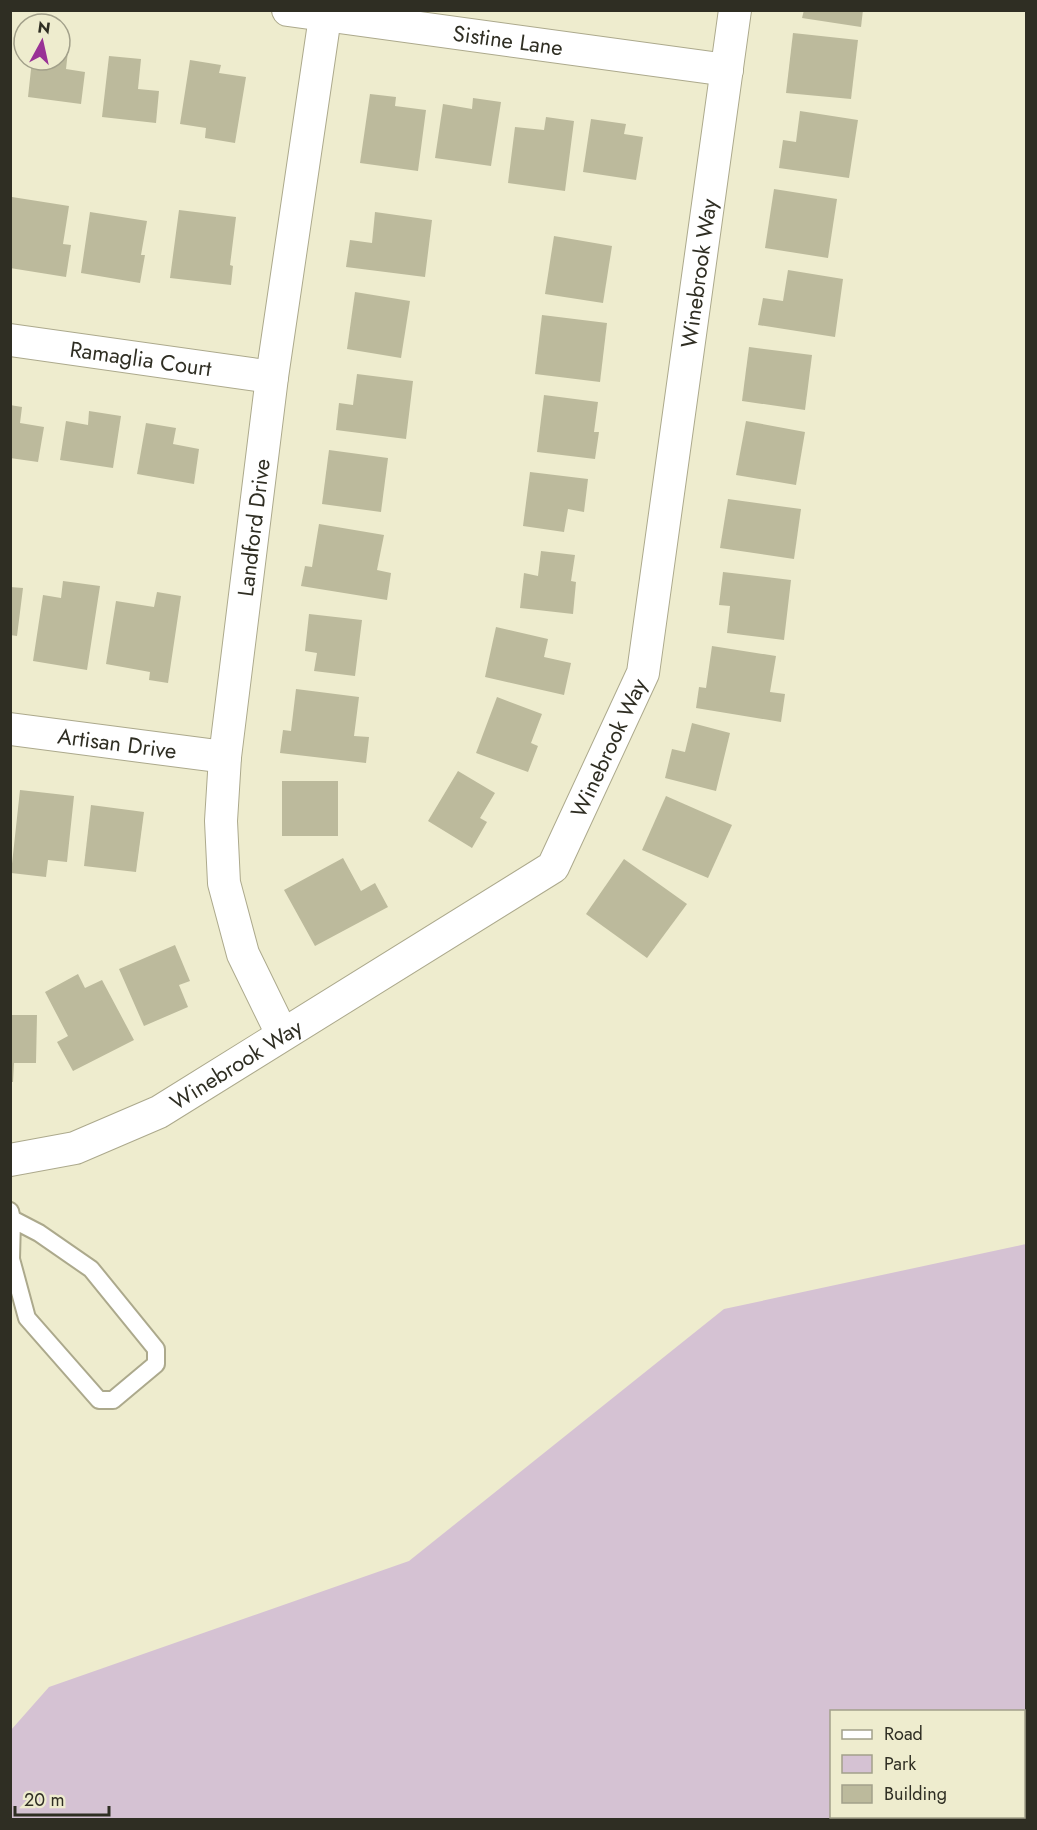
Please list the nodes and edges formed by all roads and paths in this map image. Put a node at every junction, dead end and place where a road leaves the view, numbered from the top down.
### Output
1 (288, 10) edge
2 (735, 10) edge
3 (326, 13) edge
4 (727, 70) junction
5 (10, 340) edge
6 (272, 377) junction
7 (10, 729) edge
8 (225, 757) junction
9 (282, 1034) junction
10 (10, 1160) edge
11 (11, 1215) edge

1 - 3 street, Sistine Lane
2 - 4 street, Winebrook Way
3 - 4 street, Sistine Lane
3 - 6 street, Landford Drive
4 - 9 street, Winebrook Way
5 - 6 street, Ramaglia Court
6 - 8 street, Landford Drive
7 - 8 street, Artisan Drive
8 - 9 street, Landford Drive
9 - 10 street, Winebrook Way
11 - 11 lane

